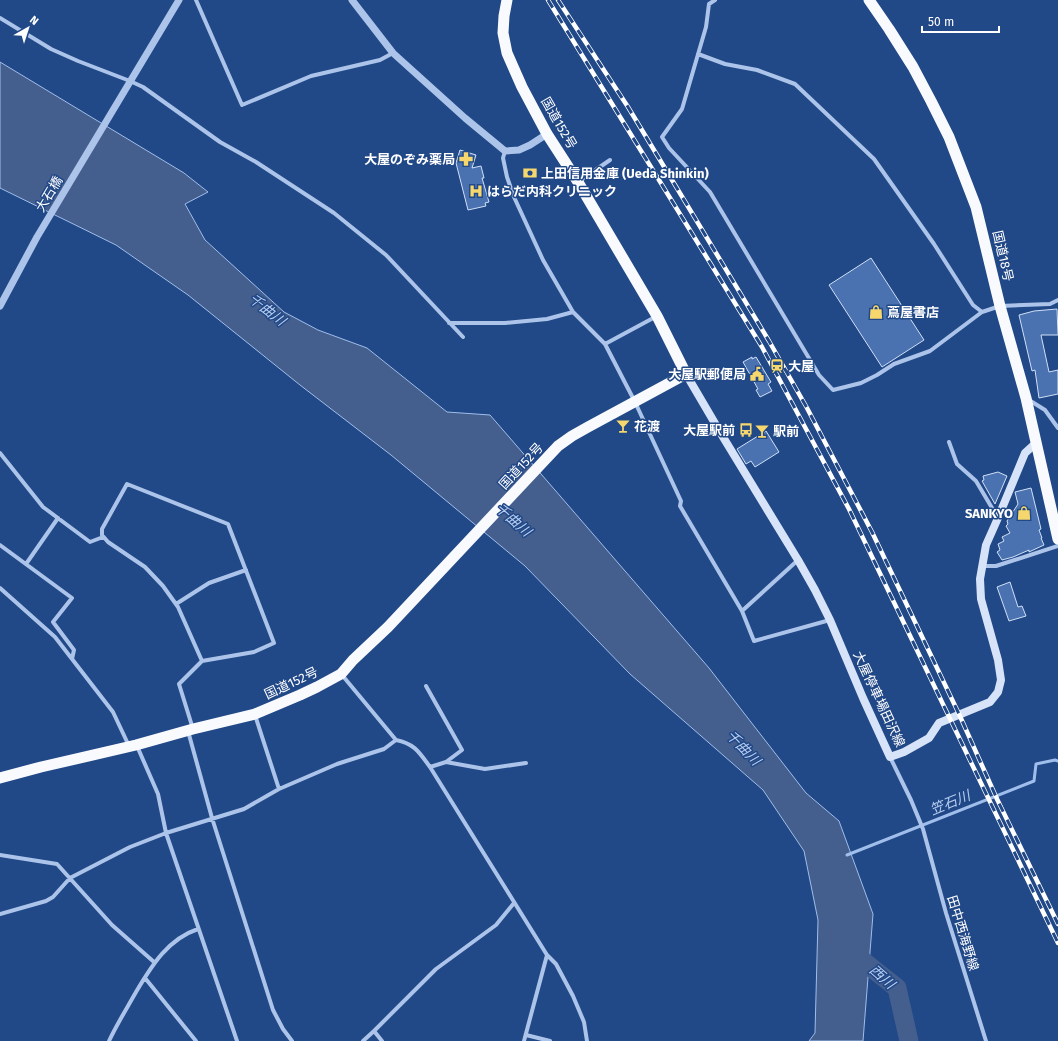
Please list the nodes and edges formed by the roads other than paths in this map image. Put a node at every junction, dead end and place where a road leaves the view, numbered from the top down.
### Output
1 (179, 0) edge
2 (196, 0) edge
3 (352, 0) edge
4 (507, 0) edge
5 (715, 0) edge
6 (869, 0) edge
7 (708, 2) edge
8 (0, 18) edge
9 (393, 53) junction
10 (698, 54) junction
11 (130, 80) junction
12 (547, 134) junction
13 (505, 151) junction
14 (610, 160) dead end
15 (578, 182) junction
16 (1058, 300) edge
17 (0, 306) edge
18 (1000, 306) junction
19 (573, 312) junction
20 (982, 312) junction
21 (657, 316) junction
22 (449, 323) junction
23 (463, 337) dead end
24 (605, 344) junction
25 (686, 374) junction
26 (1026, 398) junction
27 (635, 402) junction
28 (1058, 428) edge
29 (949, 442) dead end
30 (1036, 443) junction
31 (0, 453) edge
32 (58, 518) junction
33 (998, 518) junction
34 (103, 538) junction
35 (1058, 539) edge
36 (0, 545) edge
37 (1058, 546) edge
38 (798, 560) junction
39 (26, 564) junction
40 (982, 566) junction
41 (246, 570) junction
42 (0, 588) edge
43 (176, 604) junction
44 (742, 611) junction
45 (830, 620) junction
46 (72, 659) junction
47 (202, 661) junction
48 (341, 674) junction
49 (426, 686) dead end
50 (255, 714) junction
51 (190, 730) junction
52 (396, 740) junction
53 (133, 746) junction
54 (890, 757) junction
55 (446, 762) junction
56 (526, 763) dead end
57 (430, 767) junction
58 (0, 778) edge
59 (279, 789) junction
60 (212, 818) junction
61 (166, 833) junction
62 (0, 855) edge
63 (70, 878) junction
64 (514, 903) junction
65 (0, 914) edge
66 (198, 929) junction
67 (547, 955) junction
68 (154, 962) junction
69 (144, 978) junction
70 (374, 1031) junction
71 (526, 1035) junction
72 (109, 1041) edge
73 (196, 1041) edge
74 (236, 1041) edge
75 (292, 1041) edge
76 (363, 1041) edge
77 (382, 1041) edge
78 (524, 1041) edge
79 (550, 1041) edge
80 (587, 1041) edge
81 (986, 1041) edge

1 - 11 street, 大石橋
2 - 9 street
3 - 9 street
4 - 12 highway, 国道152号
5 - 7 street
6 - 18 highway, 国道18号
7 - 10 street
8 - 11 street
9 - 13 street
10 - 20 street
10 - 20 street
11 - 17 street, 大石橋
11 - 22 street
12 - 13 street
12 - 15 highway, 国道152号
13 - 19 street
14 - 15 street
15 - 21 highway, 国道152号
16 - 18 street
18 - 20 street
18 - 26 highway, 国道18号
19 - 22 street
19 - 24 street
21 - 24 street
21 - 25 highway, 国道152号
22 - 23 street
24 - 27 street
25 - 27 highway, 国道152号
25 - 38 main road, 大屋停車場田沢線
26 - 28 street
26 - 30 highway, 国道18号
27 - 44 street
27 - 48 highway, 国道152号
29 - 33 street
30 - 33 main road, 大屋停車場田沢線
30 - 35 highway, 国道18号
31 - 32 street
32 - 34 street
32 - 39 street
33 - 40 main road, 大屋停車場田沢線
34 - 41 street
34 - 43 street
36 - 39 street
37 - 40 street
38 - 44 street
38 - 45 main road, 大屋停車場田沢線
39 - 46 street
40 - 54 main road, 大屋停車場田沢線
41 - 43 street
41 - 47 street
42 - 46 street
43 - 47 street
44 - 45 street
45 - 54 main road, 大屋停車場田沢線
46 - 53 street
47 - 51 street
48 - 50 highway, 国道152号
48 - 52 street
49 - 55 street
50 - 51 highway, 国道152号
50 - 59 street
51 - 53 highway, 国道152号
51 - 60 street
52 - 57 street
52 - 59 street
53 - 58 highway, 国道152号
53 - 61 street
54 - 81 street, 田中西海野線
55 - 56 street
55 - 57 street
57 - 64 street
59 - 60 street
60 - 61 street
60 - 75 street
61 - 63 street
61 - 66 street
62 - 63 street
63 - 65 street
63 - 68 street
64 - 67 street
64 - 70 street
66 - 68 street
66 - 74 street
67 - 71 street
67 - 80 street
68 - 69 street
69 - 72 street
69 - 73 street
70 - 76 street
70 - 77 street
71 - 78 street
71 - 79 street

